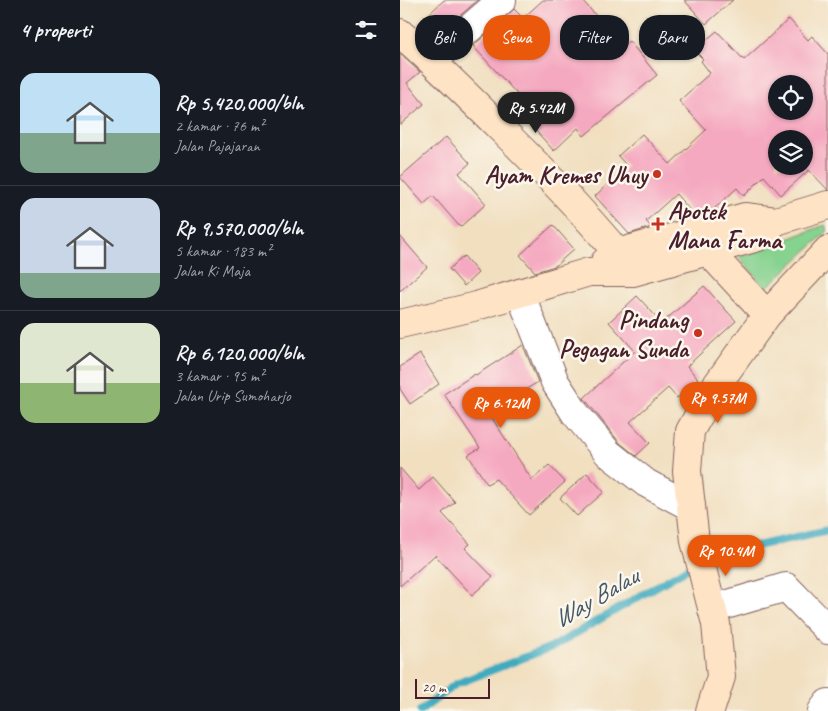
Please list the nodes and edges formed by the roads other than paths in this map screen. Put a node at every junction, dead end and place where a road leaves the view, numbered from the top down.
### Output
1 (502, 0) edge
2 (400, 33) edge
3 (432, 61) junction
4 (828, 205) edge
5 (776, 221) junction
6 (828, 250) edge
7 (708, 251) junction
8 (626, 263) junction
9 (520, 293) junction
10 (767, 315) junction
11 (400, 324) edge
12 (690, 507) junction
13 (714, 616) junction
14 (828, 630) edge
15 (828, 703) edge
16 (710, 711) edge
17 (822, 711) edge

1 - 3 street
2 - 3 main road
3 - 8 main road
4 - 5 main road
5 - 7 main road
5 - 8 main road
6 - 10 main road
7 - 8 main road
7 - 10 main road
8 - 9 main road
9 - 11 main road
9 - 12 street
10 - 12 main road
12 - 13 main road
13 - 14 street
13 - 16 main road
15 - 17 street

